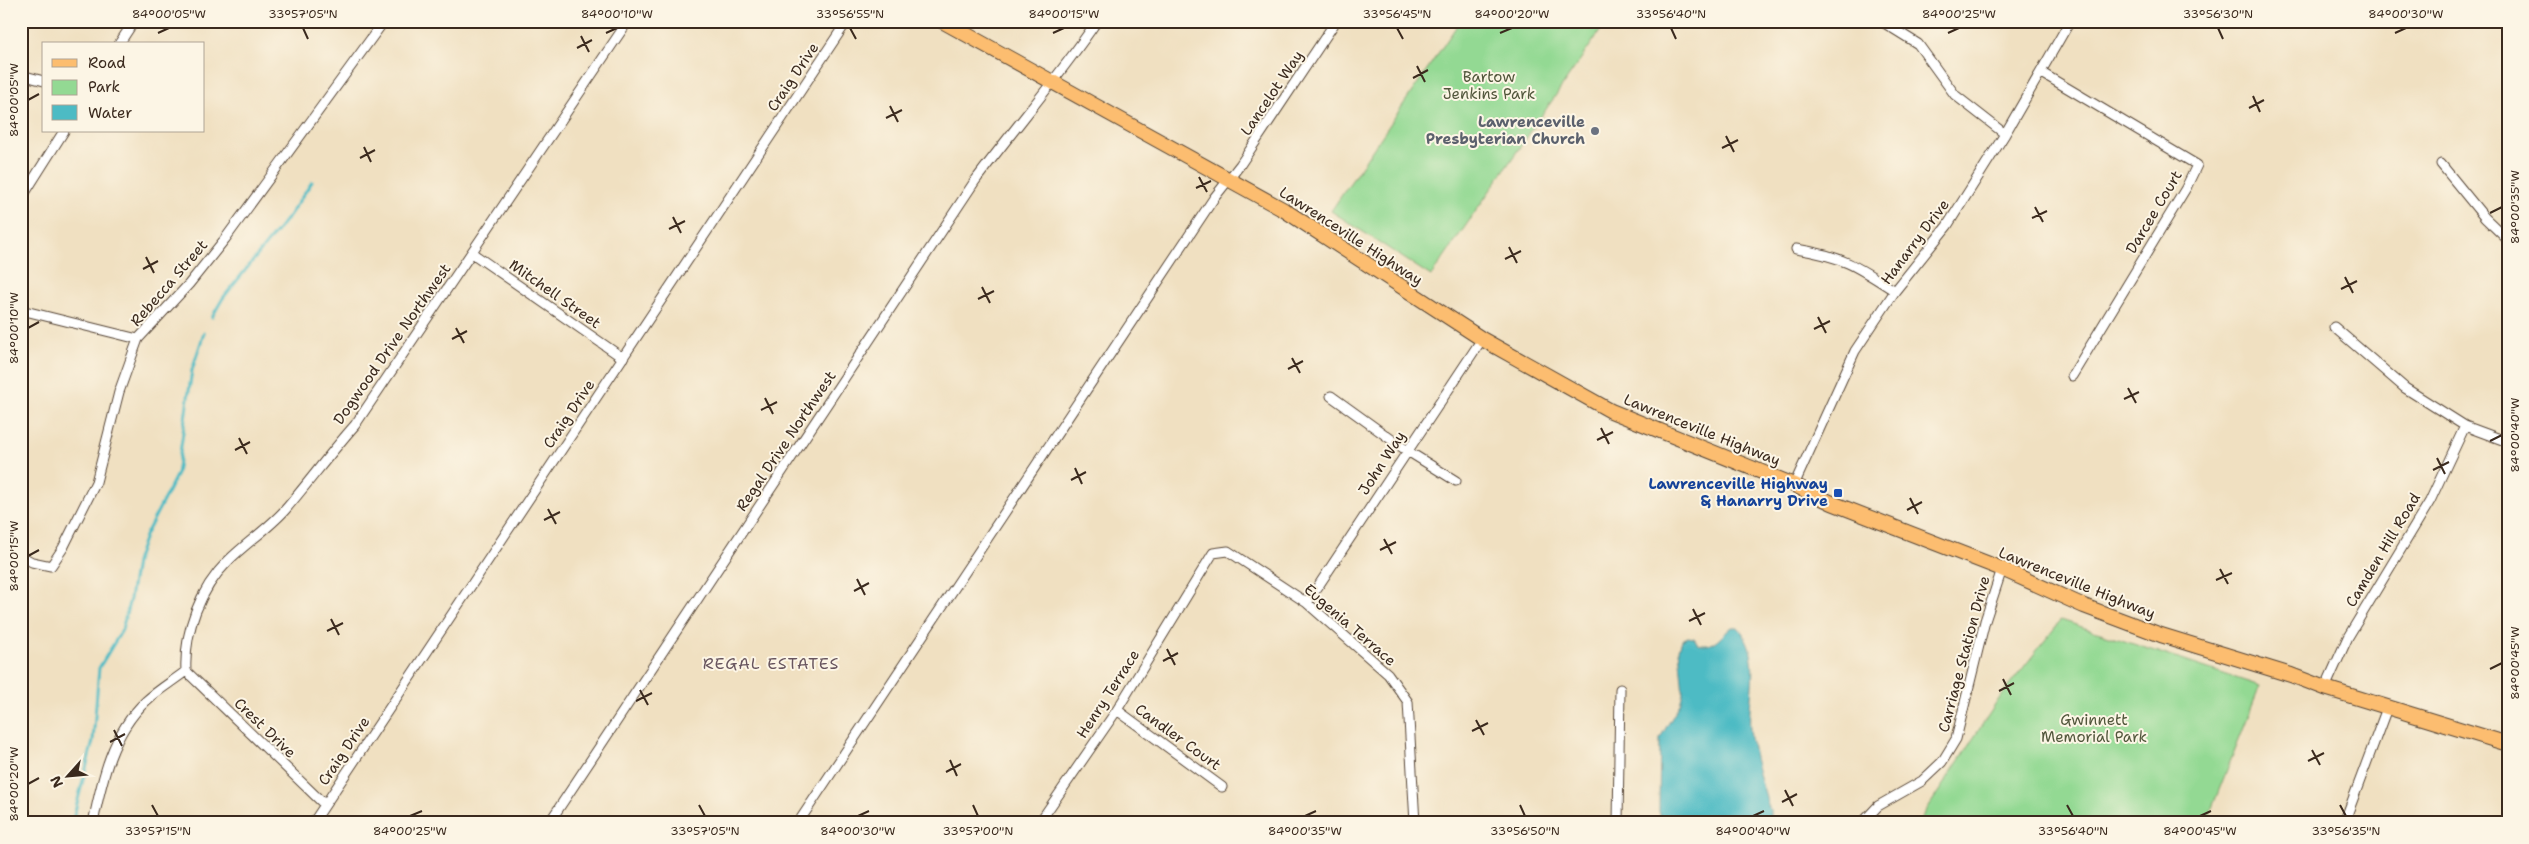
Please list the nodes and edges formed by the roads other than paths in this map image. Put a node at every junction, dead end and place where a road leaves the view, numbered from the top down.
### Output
1 (134, 21) edge
2 (384, 21) edge
3 (628, 21) edge
4 (847, 21) edge
5 (942, 21) edge
6 (1097, 21) edge
7 (1336, 21) edge
8 (1881, 21) edge
9 (2070, 21) edge
10 (121, 42) edge
11 (2042, 73) junction
12 (21, 74) edge
13 (42, 80) edge
14 (1054, 81) junction
15 (63, 132) edge
16 (2005, 134) junction
17 (2441, 164) dead end
18 (1229, 179) junction
19 (21, 199) edge
20 (2508, 240) edge
21 (1796, 249) dead end
22 (472, 253) junction
23 (1895, 291) junction
24 (21, 310) edge
25 (2334, 326) dead end
26 (138, 339) junction
27 (1482, 339) junction
28 (623, 358) junction
29 (2072, 376) dead end
30 (1331, 396) dead end
31 (2465, 426) junction
32 (2508, 442) edge
33 (1406, 450) junction
34 (1456, 481) dead end
35 (1794, 485) junction
36 (21, 556) edge
37 (2002, 569) junction
38 (1197, 578) joint
39 (1307, 603) junction
40 (186, 671) junction
41 (2325, 688) junction
42 (1620, 689) dead end
43 (2387, 708) junction
44 (1117, 710) junction
45 (2508, 744) edge
46 (1222, 787) dead end
47 (325, 805) junction
48 (92, 823) edge
49 (313, 823) edge
50 (549, 823) edge
51 (798, 823) edge
52 (1039, 823) edge
53 (1416, 823) edge
54 (1618, 823) edge
55 (1862, 823) edge
56 (2344, 823) edge

1 - 10 street
2 - 26 street, Rebecca Street
3 - 22 street, Dogwood Drive Northwest
4 - 28 street, Craig Drive
5 - 14 main road, Lawrenceville Highway
6 - 14 street, Regal Drive Northwest
7 - 18 street, Lancelot Way
8 - 16 street
9 - 11 street, Hanarry Drive
11 - 16 street, Hanarry Drive
11 - 29 street, Darcee Court
12 - 13 street
14 - 18 main road, Lawrenceville Highway
14 - 50 street, Regal Drive Northwest
15 - 19 street
16 - 23 street, Hanarry Drive
17 - 20 street
18 - 27 main road, Lawrenceville Highway
18 - 51 street
21 - 23 street
22 - 28 street, Mitchell Street
22 - 40 street, Dogwood Drive Northwest
23 - 35 street, Hanarry Drive
24 - 26 street
25 - 31 street
26 - 36 street, Rebecca Street
27 - 33 street, John Way
27 - 35 main road, Lawrenceville Highway
28 - 47 street, Craig Drive
30 - 33 street
31 - 32 street
31 - 41 street, Camden Hill Road
33 - 34 street
33 - 39 street, John Way
35 - 37 main road, Lawrenceville Highway
37 - 41 main road, Lawrenceville Highway
37 - 55 street, Carriage Station Drive
38 - 39 street, Eugenia Terrace
38 - 44 street, Henry Terrace
39 - 53 street, Eugenia Terrace
40 - 47 street, Crest Drive
40 - 48 street
41 - 43 main road, Lawrenceville Highway
42 - 54 street
43 - 45 main road, Lawrenceville Highway
43 - 56 street
44 - 46 street, Candler Court
44 - 52 street, Henry Terrace
47 - 49 street, Craig Drive

